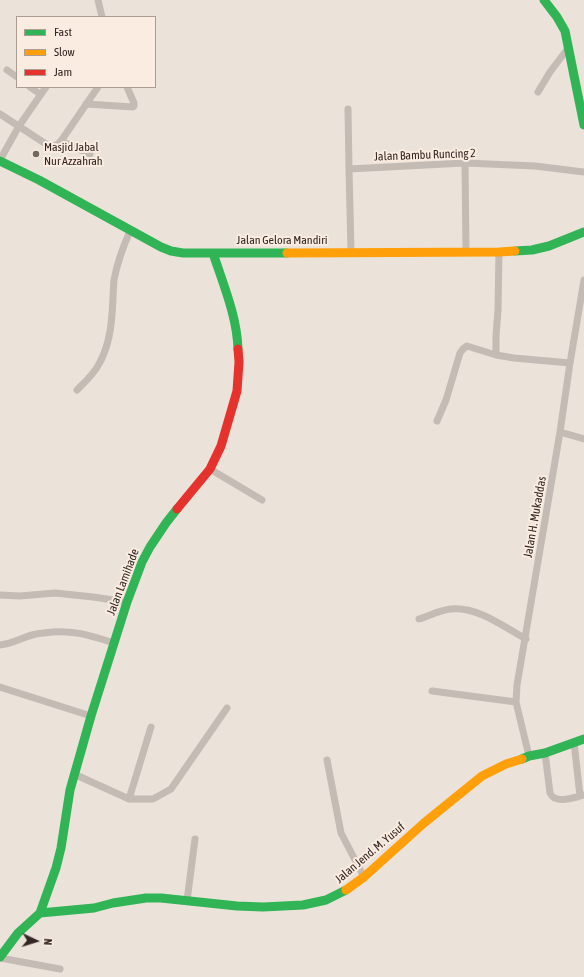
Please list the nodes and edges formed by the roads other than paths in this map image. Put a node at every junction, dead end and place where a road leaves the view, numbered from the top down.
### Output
1 (98, 0) edge
2 (546, 1) edge
3 (102, 16) edge
4 (569, 48) junction
5 (7, 70) dead end
6 (16, 77) edge
7 (31, 88) edge
8 (45, 88) edge
9 (97, 88) edge
10 (127, 88) edge
11 (581, 90) edge
12 (538, 92) dead end
13 (40, 94) junction
14 (86, 104) junction
15 (348, 109) dead end
16 (0, 114) edge
17 (19, 126) junction
18 (584, 126) edge
19 (61, 141) junction
20 (90, 154) dead end
21 (0, 161) edge
22 (465, 162) junction
23 (349, 169) junction
24 (584, 172) edge
25 (130, 231) junction
26 (584, 232) edge
27 (351, 252) junction
28 (466, 252) junction
29 (499, 252) junction
30 (213, 253) junction
31 (584, 280) edge
32 (496, 355) junction
33 (570, 363) junction
34 (77, 390) dead end
35 (437, 422) dead end
36 (560, 432) junction
37 (584, 439) edge
38 (210, 469) junction
39 (262, 500) dead end
40 (0, 595) edge
41 (126, 602) junction
42 (419, 619) dead end
43 (526, 639) junction
44 (114, 643) junction
45 (0, 645) edge
46 (0, 687) edge
47 (432, 691) dead end
48 (516, 702) junction
49 (227, 708) dead end
50 (91, 716) junction
51 (151, 727) dead end
52 (584, 739) edge
53 (574, 742) junction
54 (545, 753) junction
55 (529, 756) junction
56 (327, 760) dead end
57 (74, 774) junction
58 (582, 796) edge
59 (129, 799) junction
60 (195, 839) dead end
61 (364, 877) junction
62 (187, 901) junction
63 (40, 913) junction
64 (0, 957) edge
65 (60, 969) dead end

1 - 3 street
2 - 4 main road
4 - 11 main road
4 - 12 street
5 - 6 street
7 - 13 street
8 - 13 street
9 - 14 street
10 - 14 street
11 - 18 main road
13 - 17 street
14 - 19 street
15 - 23 street
16 - 17 street
17 - 19 street
17 - 21 street
19 - 20 street
21 - 25 main road, Jalan Gelora Mandiri
22 - 23 street, Jalan Bambu Runcing 2
22 - 24 street, Jalan Bambu Runcing 2
22 - 28 street
23 - 27 street
25 - 30 main road, Jalan Gelora Mandiri
25 - 34 street
26 - 29 main road, Jalan Gelora Mandiri
27 - 28 main road, Jalan Gelora Mandiri
27 - 30 main road, Jalan Gelora Mandiri
28 - 29 main road, Jalan Gelora Mandiri
29 - 32 street
30 - 38 main road, Jalan Lamihade
31 - 33 street, Jalan H. Mukaddas
32 - 33 street
32 - 35 street
33 - 36 street, Jalan H. Mukaddas
36 - 37 street
36 - 43 street, Jalan H. Mukaddas
38 - 39 street
38 - 41 main road, Jalan Lamihade
40 - 41 street
41 - 44 main road, Jalan Lamihade
42 - 43 street
43 - 48 street, Jalan H. Mukaddas
44 - 45 street
44 - 50 main road, Jalan Lamihade
46 - 50 street
47 - 48 street
48 - 55 street, Jalan H. Mukaddas
49 - 59 street
50 - 57 main road, Jalan Lamihade
51 - 59 street
52 - 53 main road, Jalan Jend. M. Yusuf
53 - 54 main road, Jalan Jend. M. Yusuf
53 - 58 street
54 - 55 main road, Jalan Jend. M. Yusuf
54 - 58 street
55 - 61 main road, Jalan Jend. M. Yusuf
56 - 61 street
57 - 59 street
57 - 63 main road, Jalan Lamihade
60 - 62 street
61 - 62 main road, Jalan Jend. M. Yusuf
62 - 63 main road, Jalan Jend. M. Yusuf
63 - 64 main road
64 - 65 street

